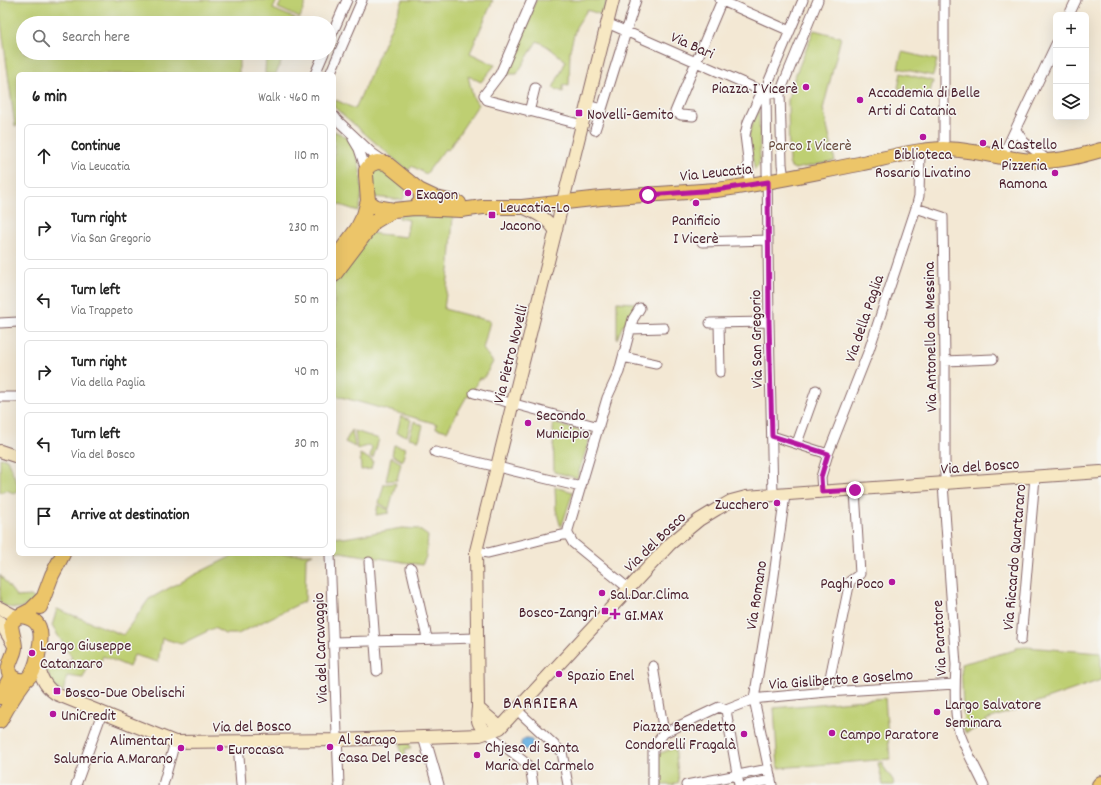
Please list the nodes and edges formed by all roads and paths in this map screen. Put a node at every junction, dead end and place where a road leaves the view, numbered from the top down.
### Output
1 (347, 0) edge
2 (362, 0) edge
3 (532, 0) edge
4 (613, 0) edge
5 (636, 0) edge
6 (721, 0) edge
7 (803, 0) edge
8 (818, 0) edge
9 (944, 0) edge
10 (1076, 0) edge
11 (1071, 12) edge
12 (607, 23) junction
13 (336, 25) edge
14 (626, 31) junction
15 (790, 31) junction
16 (1054, 48) edge
17 (321, 60) edge
18 (696, 63) junction
19 (316, 72) edge
20 (331, 72) edge
21 (535, 88) dead end
22 (764, 92) junction
23 (780, 94) junction
24 (587, 105) junction
25 (602, 109) junction
26 (529, 112) junction
27 (693, 116) dead end
28 (336, 120) edge
29 (582, 125) junction
30 (595, 130) dead end
31 (1016, 130) junction
32 (348, 131) junction
33 (944, 149) junction
34 (1101, 150) edge
35 (920, 152) junction
36 (1005, 157) junction
37 (1049, 161) junction
38 (386, 163) junction
39 (366, 170) junction
40 (784, 179) junction
41 (768, 182) junction
42 (749, 185) junction
43 (419, 190) junction
44 (368, 201) junction
45 (562, 202) junction
46 (483, 207) junction
47 (522, 207) junction
48 (414, 208) junction
49 (916, 208) junction
50 (394, 210) junction
51 (555, 230) junction
52 (768, 240) junction
53 (702, 242) dead end
54 (336, 257) edge
55 (336, 272) edge
56 (640, 308) dead end
57 (16, 322) edge
58 (769, 322) junction
59 (0, 323) edge
60 (664, 328) dead end
61 (630, 329) junction
62 (624, 357) junction
63 (993, 359) dead end
64 (945, 361) junction
65 (656, 364) dead end
66 (720, 372) dead end
67 (816, 390) dead end
68 (474, 393) dead end
69 (16, 397) edge
70 (0, 398) edge
71 (512, 403) junction
72 (598, 427) junction
73 (772, 436) junction
74 (797, 444) junction
75 (0, 451) edge
76 (435, 452) dead end
77 (828, 454) junction
78 (16, 456) edge
79 (496, 466) junction
80 (1101, 472) edge
81 (1036, 477) junction
82 (943, 484) junction
83 (581, 487) junction
84 (855, 490) junction
85 (822, 492) junction
86 (779, 495) junction
87 (568, 534) junction
88 (476, 551) junction
89 (62, 556) edge
90 (330, 556) edge
91 (369, 562) dead end
92 (411, 568) dead end
93 (628, 588) junction
94 (42, 599) junction
95 (0, 608) edge
96 (18, 616) junction
97 (0, 622) edge
98 (36, 623) junction
99 (427, 638) junction
100 (477, 638) junction
101 (375, 640) junction
102 (1021, 640) dead end
103 (334, 642) junction
104 (38, 656) junction
105 (7, 666) edge
106 (653, 666) dead end
107 (377, 671) dead end
108 (23, 684) junction
109 (955, 684) junction
110 (828, 692) junction
111 (0, 697) edge
112 (754, 699) junction
113 (478, 708) junction
114 (517, 710) junction
115 (726, 710) junction
116 (102, 713) junction
117 (0, 721) edge
118 (500, 728) junction
119 (664, 733) junction
120 (482, 734) junction
121 (424, 737) junction
122 (338, 740) junction
123 (175, 742) junction
124 (238, 742) junction
125 (769, 769) junction
126 (737, 774) junction
127 (772, 783) edge
128 (76, 785) edge
129 (163, 785) edge
130 (241, 785) edge
131 (339, 785) edge
132 (438, 785) edge
133 (533, 785) edge
134 (568, 785) edge
135 (653, 785) edge
136 (686, 785) edge
137 (739, 785) edge
138 (747, 785) edge
139 (984, 785) edge

1 - 13 street
2 - 20 street
3 - 26 street
4 - 12 main road, Via Pietro Novelli
5 - 14 street
6 - 15 street
6 - 18 street
7 - 15 street
8 - 23 street
9 - 33 street
10 - 11 street
12 - 14 street, Via Bari
12 - 24 main road, Via Pietro Novelli
14 - 18 street, Via Bari
14 - 25 street
15 - 22 street
16 - 31 street
17 - 19 street
18 - 22 street, Via Bari
18 - 27 street
21 - 26 street
22 - 23 street, Via Bari
22 - 41 street, Via San Gregorio
22 - 42 street
23 - 40 street
24 - 25 street
24 - 29 main road, Via Pietro Novelli
25 - 30 street
26 - 29 street
28 - 32 street
29 - 45 main road, Via Pietro Novelli
31 - 36 street
31 - 37 street
32 - 38 street
32 - 39 street
33 - 35 main road, Via Leucatia
33 - 36 main road, Via Leucatia
34 - 37 main road, Via Leucatia
35 - 40 main road, Via Leucatia
35 - 49 street, Via della Paglia
36 - 37 main road, Via Leucatia
38 - 39 main road
38 - 43 main road, Via Leucatia
39 - 44 main road
40 - 41 main road, Via Leucatia
41 - 42 main road, Via Leucatia
41 - 52 street, Via San Gregorio
42 - 45 main road, Via Leucatia
43 - 46 main road, Via Leucatia
43 - 48 main road
44 - 50 main road
44 - 54 main road
45 - 47 main road, Via Leucatia
45 - 51 main road, Via Pietro Novelli
46 - 47 main road, Via Leucatia
46 - 48 main road, Via Leucatia
47 - 51 main road, Via Leucatia
48 - 50 main road, Via Leucatia
49 - 64 street, Via Antonello da Messina
49 - 77 street, Via della Paglia
50 - 55 main road
51 - 71 main road, Via Pietro Novelli
52 - 53 street
52 - 58 street, Via San Gregorio
56 - 61 street
57 - 59 street
58 - 66 street
58 - 73 street, Via San Gregorio
60 - 61 street
61 - 62 street
62 - 65 street
62 - 72 street
63 - 64 street
64 - 82 street, Via Antonello da Messina
67 - 74 street
68 - 71 street
69 - 70 street
71 - 72 street
71 - 79 main road, Via Pietro Novelli
72 - 83 street
73 - 74 street
73 - 86 street, Via San Gregorio
74 - 77 street
75 - 78 main road
76 - 79 street
77 - 85 street, Via della Paglia
79 - 83 street
79 - 88 main road, Via Pietro Novelli
80 - 81 main road, Via del Bosco
81 - 82 main road, Via del Bosco
81 - 102 street, Via Riccardo Quartararo
82 - 84 main road, Via del Bosco
82 - 109 street, Via Paratore
83 - 87 street
84 - 85 main road, Via del Bosco
84 - 110 street
85 - 86 main road, Via del Bosco
86 - 93 main road, Via del Bosco
86 - 112 street, Via Romano
87 - 88 street
87 - 93 street
88 - 100 main road, Via Pietro Novelli
89 - 94 main road
90 - 103 street, Via del Caravaggio
91 - 101 street
92 - 99 street
93 - 114 main road, Via del Bosco
94 - 96 main road
94 - 98 main road
95 - 96 main road
96 - 98 main road
96 - 105 main road
97 - 105 main road
98 - 104 main road
99 - 100 street
99 - 101 street
100 - 113 main road, Via Pietro Novelli
101 - 103 street
101 - 107 street
103 - 122 street, Via del Caravaggio
104 - 108 main road
104 - 116 main road, Via del Bosco
105 - 108 main road
105 - 111 main road
106 - 119 street
108 - 117 main road
109 - 110 street, Via Gisliberto e Goselmo
109 - 139 street, Via Paratore
110 - 112 street, Via Gisliberto e Goselmo
112 - 115 street
112 - 125 street
113 - 118 main road
113 - 120 main road, Via Pietro Novelli
114 - 118 main road, Via del Bosco
114 - 134 street
115 - 119 street
115 - 126 street
116 - 123 main road, Via del Bosco
116 - 128 street
118 - 120 main road, Via del Bosco
119 - 135 street
120 - 121 main road, Via del Bosco
120 - 133 street
121 - 122 main road, Via del Bosco
121 - 132 street
122 - 124 main road, Via del Bosco
122 - 131 street, Via del Caravaggio
123 - 124 main road, Via del Bosco
123 - 129 street
124 - 130 street
125 - 126 street
125 - 127 street
126 - 136 street
126 - 137 street
127 - 138 street

